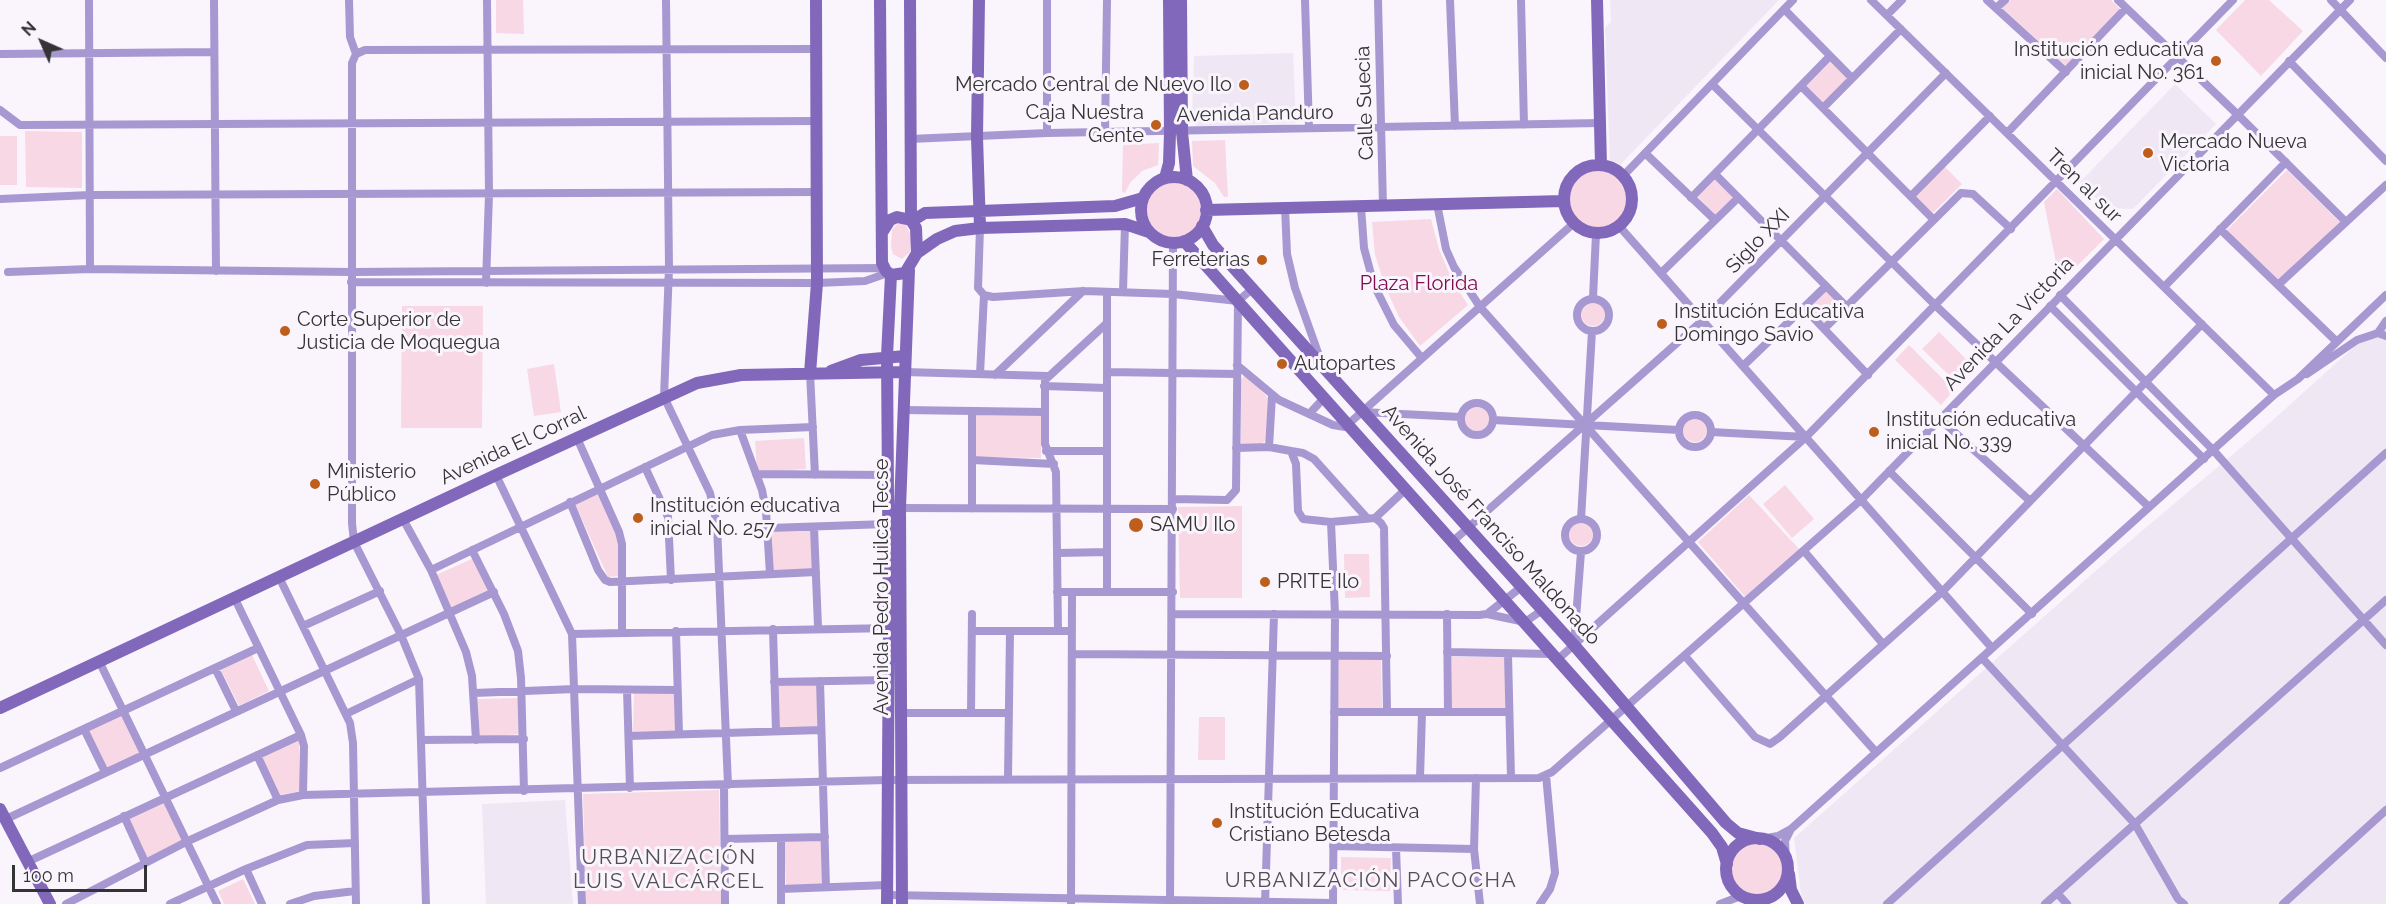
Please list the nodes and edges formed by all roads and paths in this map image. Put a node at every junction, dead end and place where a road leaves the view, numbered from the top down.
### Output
1 (89, 0) edge
2 (214, 0) edge
3 (349, 0) edge
4 (487, 0) edge
5 (666, 0) edge
6 (816, 0) edge
7 (880, 0) edge
8 (910, 0) edge
9 (979, 0) edge
10 (1047, 0) edge
11 (1107, 0) edge
12 (1169, 0) edge
13 (1181, 0) edge
14 (1305, 0) edge
15 (1378, 0) edge
16 (1450, 0) edge
17 (1521, 0) edge
18 (1597, 0) edge
19 (1794, 0) edge
20 (1871, 0) edge
21 (1902, 0) edge
22 (1987, 0) edge
23 (2005, 0) edge
24 (2118, 0) edge
25 (2331, 0) edge
26 (2350, 0) edge
27 (2228, 2) edge
28 (1996, 8) junction
29 (2126, 8) junction
30 (1784, 9) junction
31 (2340, 9) junction
32 (1887, 15) junction
33 (1901, 29) junction
34 (487, 49) junction
35 (666, 49) junction
36 (817, 49) junction
37 (214, 52) junction
38 (0, 54) edge
39 (89, 54) junction
40 (356, 54) junction
41 (1830, 56) junction
42 (2178, 57) junction
43 (2386, 58) edge
44 (2289, 61) junction
45 (2066, 72) junction
46 (1946, 73) junction
47 (1852, 78) junction
48 (1712, 84) junction
49 (1801, 86) junction
50 (1823, 108) junction
51 (0, 110) edge
52 (2237, 114) junction
53 (1990, 116) junction
54 (667, 121) junction
55 (817, 121) junction
56 (353, 122) junction
57 (488, 122) junction
58 (1600, 123) junction
59 (89, 125) junction
60 (1524, 125) junction
61 (214, 126) junction
62 (1455, 126) junction
63 (1309, 128) junction
64 (1382, 128) junction
65 (1758, 130) junction
66 (1176, 132) junction
67 (1047, 133) junction
68 (1105, 133) junction
69 (2007, 133) junction
70 (977, 137) junction
71 (910, 139) junction
72 (1868, 152) junction
73 (1644, 153) junction
74 (2386, 161) edge
75 (2286, 162) junction
76 (1600, 165) junction
77 (1715, 174) junction
78 (1623, 176) junction
79 (1165, 178) junction
80 (1187, 180) junction
81 (2057, 182) junction
82 (2386, 185) edge
83 (818, 192) junction
84 (353, 193) junction
85 (667, 193) junction
86 (489, 194) junction
87 (90, 195) junction
88 (215, 196) junction
89 (1824, 196) junction
90 (1911, 196) junction
91 (1143, 198) junction
92 (1692, 198) junction
93 (1738, 198) junction
94 (0, 200) edge
95 (1564, 201) junction
96 (1437, 204) junction
97 (1383, 206) junction
98 (1285, 207) junction
99 (1361, 207) junction
100 (1206, 210) junction
101 (979, 211) junction
102 (1933, 219) junction
103 (911, 220) junction
104 (1715, 220) junction
105 (2346, 222) junction
106 (1574, 223) junction
107 (1125, 224) junction
108 (1202, 226) junction
109 (1619, 226) junction
110 (980, 228) junction
111 (2011, 229) junction
112 (2220, 229) junction
113 (883, 231) junction
114 (1149, 232) junction
115 (1596, 234) junction
116 (2115, 239) junction
117 (1781, 241) junction
118 (1178, 242) junction
119 (917, 253) junction
120 (1891, 261) junction
121 (669, 268) junction
122 (90, 269) junction
123 (817, 269) junction
124 (486, 270) junction
125 (909, 270) junction
126 (216, 271) junction
127 (8, 272) dead end
128 (352, 272) junction
129 (888, 272) junction
130 (1661, 273) junction
131 (668, 281) junction
132 (351, 282) junction
133 (486, 283) junction
134 (817, 283) junction
135 (2278, 285) junction
136 (1826, 286) junction
137 (2164, 287) junction
138 (1252, 289) junction
139 (1084, 291) junction
140 (1107, 292) junction
141 (1123, 292) junction
142 (984, 294) junction
143 (1173, 294) junction
144 (2060, 295) junction
145 (2386, 295) edge
146 (1593, 298) junction
147 (1238, 301) junction
148 (1935, 305) junction
149 (1846, 306) junction
150 (2050, 306) junction
151 (1480, 307) junction
152 (1804, 308) junction
153 (1703, 320) junction
154 (2386, 321) edge
155 (1107, 323) junction
156 (2202, 324) junction
157 (1824, 328) junction
158 (1592, 331) junction
159 (2382, 334) edge
160 (2336, 341) junction
161 (887, 356) junction
162 (905, 356) junction
163 (1421, 357) junction
164 (1996, 362) junction
165 (1743, 366) junction
166 (1237, 369) junction
167 (1325, 370) junction
168 (887, 372) junction
169 (904, 372) junction
170 (1107, 372) junction
171 (810, 373) junction
172 (827, 373) junction
173 (1173, 373) junction
174 (980, 374) junction
175 (995, 375) junction
176 (1868, 375) junction
177 (1048, 376) junction
178 (2298, 379) junction
179 (2146, 383) junction
180 (1044, 386) junction
181 (1107, 388) junction
182 (2135, 394) junction
183 (2274, 395) junction
184 (1272, 396) junction
185 (664, 397) junction
186 (1325, 397) junction
187 (903, 410) junction
188 (972, 411) junction
189 (1045, 412) junction
190 (1362, 412) junction
191 (1310, 413) junction
192 (1461, 417) junction
193 (1940, 418) junction
194 (1493, 420) junction
195 (1349, 423) junction
196 (1587, 425) junction
197 (813, 427) junction
198 (740, 430) junction
199 (1679, 430) junction
200 (1711, 432) junction
201 (1806, 437) junction
202 (577, 438) junction
203 (2084, 445) junction
204 (688, 446) junction
205 (1269, 447) junction
206 (1236, 448) junction
207 (1046, 451) junction
208 (1106, 451) junction
209 (1290, 451) junction
210 (2214, 451) junction
211 (2386, 453) edge
212 (2204, 459) junction
213 (972, 460) junction
214 (1054, 464) junction
215 (645, 467) junction
216 (1889, 471) junction
217 (756, 474) junction
218 (886, 474) junction
219 (496, 475) junction
220 (815, 475) junction
221 (601, 487) junction
222 (1406, 489) junction
223 (1173, 499) junction
224 (1862, 499) junction
225 (2030, 501) junction
226 (570, 502) junction
227 (2149, 507) junction
228 (894, 508) junction
229 (972, 509) junction
230 (1056, 509) junction
231 (1106, 509) junction
232 (1173, 509) junction
233 (1371, 518) junction
234 (403, 519) junction
235 (1581, 519) junction
236 (1331, 522) junction
237 (887, 524) junction
238 (521, 525) junction
239 (814, 526) junction
240 (769, 528) junction
241 (1467, 529) junction
242 (2291, 539) junction
243 (1452, 542) junction
244 (1690, 542) junction
245 (354, 543) junction
246 (472, 550) junction
247 (1804, 551) junction
248 (1107, 552) junction
249 (1581, 552) junction
250 (1058, 554) junction
251 (1978, 556) junction
252 (431, 570) junction
253 (816, 572) junction
254 (770, 574) junction
255 (279, 577) junction
256 (720, 577) junction
257 (671, 580) junction
258 (622, 581) junction
259 (1520, 588) junction
260 (380, 591) junction
261 (1943, 591) junction
262 (494, 592) junction
263 (1057, 592) junction
264 (1072, 592) junction
265 (1107, 592) junction
266 (1173, 592) junction
267 (234, 597) junction
268 (1504, 600) junction
269 (2386, 600) edge
270 (1745, 604) junction
271 (1541, 611) junction
272 (450, 613) junction
273 (972, 614) dead end
274 (1173, 614) junction
275 (1274, 614) junction
276 (1335, 614) junction
277 (1386, 614) junction
278 (1446, 614) junction
279 (1487, 614) junction
280 (2032, 614) junction
281 (2363, 620) junction
282 (1524, 622) junction
283 (303, 626) junction
284 (818, 627) junction
285 (773, 628) junction
286 (895, 628) junction
287 (723, 630) junction
288 (676, 631) junction
289 (972, 631) junction
290 (1010, 631) junction
291 (1058, 631) junction
292 (1072, 632) junction
293 (622, 633) junction
294 (572, 634) junction
295 (401, 635) junction
296 (1883, 644) junction
297 (1574, 645) junction
298 (2386, 645) edge
299 (258, 648) junction
300 (1992, 648) junction
301 (1447, 652) junction
302 (1072, 654) junction
303 (1508, 654) junction
304 (1172, 655) junction
305 (1273, 655) junction
306 (1335, 656) junction
307 (1387, 656) junction
308 (1685, 656) junction
309 (1555, 657) junction
310 (1983, 659) junction
311 (99, 661) junction
312 (215, 668) junction
313 (325, 670) junction
314 (419, 679) junction
315 (888, 680) junction
316 (820, 681) junction
317 (774, 682) junction
318 (575, 689) junction
319 (627, 690) junction
320 (676, 690) junction
321 (522, 691) junction
322 (278, 692) junction
323 (474, 693) junction
324 (1826, 694) junction
325 (1627, 706) junction
326 (0, 708) edge
327 (124, 711) junction
328 (236, 711) junction
329 (1334, 712) junction
330 (1388, 712) junction
331 (1422, 712) junction
332 (1448, 712) junction
333 (1509, 712) junction
334 (901, 713) junction
335 (971, 713) junction
336 (346, 714) junction
337 (1009, 714) junction
338 (1611, 719) junction
339 (84, 729) junction
340 (821, 730) junction
341 (776, 731) junction
342 (726, 733) junction
343 (679, 734) junction
344 (301, 735) junction
345 (629, 736) junction
346 (422, 740) junction
347 (476, 740) junction
348 (524, 740) junction
349 (2062, 745) junction
350 (1875, 751) junction
351 (146, 753) junction
352 (257, 755) junction
353 (0, 768) edge
354 (105, 772) junction
355 (1546, 775) junction
356 (1008, 778) junction
357 (1073, 778) junction
358 (1172, 778) junction
359 (1335, 778) junction
360 (1420, 778) junction
361 (1476, 778) junction
362 (1511, 778) junction
363 (902, 779) junction
364 (1268, 779) junction
365 (887, 780) junction
366 (823, 782) junction
367 (726, 785) junction
368 (630, 788) junction
369 (578, 789) junction
370 (524, 791) junction
371 (422, 792) junction
372 (352, 793) junction
373 (303, 795) junction
374 (166, 796) junction
375 (278, 800) junction
376 (2386, 810) edge
377 (3, 814) edge
378 (124, 816) junction
379 (2134, 824) junction
380 (1791, 829) junction
381 (825, 837) junction
382 (781, 838) junction
383 (725, 839) junction
384 (1760, 839) junction
385 (188, 841) junction
386 (355, 843) junction
387 (1333, 846) junction
388 (1395, 848) junction
389 (1474, 849) junction
390 (27, 862) junction
391 (146, 862) junction
392 (1787, 863) junction
393 (1727, 864) junction
394 (246, 869) junction
395 (208, 885) junction
396 (826, 886) junction
397 (781, 889) junction
398 (355, 891) junction
399 (2057, 893) junction
400 (887, 894) edge
401 (1741, 896) junction
402 (902, 899) edge
403 (994, 900) edge
404 (1071, 901) edge
405 (1170, 902) edge
406 (1765, 902) edge
407 (1265, 903) edge
408 (50, 904) edge
409 (66, 904) edge
410 (170, 904) edge
411 (217, 904) edge
412 (262, 904) edge
413 (290, 904) edge
414 (356, 904) edge
415 (426, 904) edge
416 (582, 904) edge
417 (725, 904) edge
418 (782, 904) edge
419 (1333, 904) edge
420 (1398, 904) edge
421 (1480, 904) edge
422 (1540, 904) edge
423 (1720, 904) edge
424 (1798, 904) edge
425 (1887, 904) edge
426 (2045, 904) edge
427 (2067, 904) edge
428 (2184, 904) edge
429 (2283, 904) edge

1 - 39 street
2 - 37 street
3 - 40 street
4 - 34 street
5 - 35 street
6 - 36 street
7 - 113 street
8 - 71 street
9 - 70 street
10 - 67 street
11 - 68 street
12 - 66 street
13 - 66 street
14 - 63 street
15 - 64 street, Calle Suecia
16 - 62 street
17 - 60 street
18 - 58 street
19 - 30 street
20 - 32 street, Tren al sur
21 - 32 street
22 - 28 street
23 - 28 street
24 - 29 street
25 - 31 street
26 - 31 street, Avenida La Victoria
27 - 42 street
28 - 45 street
29 - 42 street
29 - 45 street
30 - 41 street
30 - 48 street
31 - 43 street
31 - 44 street, Avenida La Victoria
32 - 33 street, Tren al sur
33 - 46 street, Tren al sur
33 - 47 street
34 - 35 street
34 - 40 street
34 - 57 street
35 - 36 street
35 - 54 street
36 - 55 street
37 - 39 street
37 - 61 street
38 - 39 street
39 - 59 street
40 - 56 street
41 - 47 street
41 - 49 street
42 - 52 street
42 - 81 street
44 - 52 street, Avenida La Victoria
44 - 74 street
45 - 69 street
46 - 53 street, Tren al sur
46 - 72 street, Siglo XXI
47 - 50 street
48 - 65 street
48 - 73 street
49 - 50 street
49 - 65 street
50 - 72 street
51 - 59 street
52 - 75 street
52 - 116 street, Avenida La Victoria
53 - 69 street, Tren al sur
53 - 90 street
54 - 55 street
54 - 57 street
54 - 85 street
55 - 83 street
56 - 57 street
56 - 61 street
56 - 84 street
57 - 86 street
58 - 60 street, Avenida Panduro
58 - 76 street
59 - 61 street
59 - 87 street
60 - 62 street, Avenida Panduro
61 - 88 street
62 - 64 street, Avenida Panduro
63 - 64 street, Avenida Panduro
63 - 66 street, Avenida Panduro
64 - 97 street, Calle Suecia
65 - 77 street
65 - 89 street
66 - 68 street, Avenida Panduro
66 - 79 street
66 - 80 street
67 - 68 street, Avenida Panduro
67 - 70 street, Avenida Panduro
69 - 81 street, Tren al sur
70 - 71 street, Avenida Panduro
70 - 101 street
71 - 103 street
72 - 89 street, Siglo XXI
72 - 90 street
73 - 78 street
73 - 92 street
75 - 105 street
75 - 112 street
76 - 78 street
76 - 95 street
77 - 92 street
77 - 93 street
78 - 109 street
79 - 80 street
79 - 91 street
80 - 100 street
81 - 111 street
81 - 116 street, Tren al sur
82 - 105 street
83 - 85 street
83 - 123 street
84 - 86 street
84 - 88 street
84 - 128 street
85 - 86 street
85 - 121 street
86 - 124 street
87 - 88 street
87 - 94 street
87 - 122 street
88 - 126 street
89 - 117 street, Siglo XXI
89 - 120 street
90 - 102 street
91 - 101 street
91 - 114 street
92 - 104 street
93 - 104 street
93 - 117 street
95 - 96 street
95 - 106 street
96 - 97 street
96 - 151 street
97 - 99 street
98 - 99 street
98 - 100 street
98 - 167 street
99 - 163 street
100 - 108 street
101 - 103 street
101 - 110 street
102 - 111 street
102 - 120 street
103 - 113 street
103 - 119 street
104 - 130 street
105 - 135 street
106 - 115 street
106 - 151 street
107 - 110 street
107 - 114 street
107 - 141 street
108 - 118 street
108 - 138 street, Avenida José Franciso Maldonado
109 - 115 street
109 - 130 street
110 - 119 street
110 - 142 street
111 - 148 street
112 - 135 street
112 - 137 street
113 - 129 street, Avenida Pedro Huilca Tecse
114 - 118 street
115 - 146 street
116 - 137 street, Tren al sur
116 - 144 street, Avenida La Victoria
117 - 136 street
117 - 153 street, Siglo XXI
118 - 143 street
118 - 147 street
119 - 125 street
120 - 148 street
120 - 149 street
121 - 123 street
121 - 124 street
121 - 131 street
122 - 126 street
122 - 127 street
123 - 129 street
123 - 134 street
124 - 128 street
124 - 133 street
125 - 129 street
125 - 162 street, Avenida Pedro Huilca Tecse
126 - 128 street
128 - 132 street
129 - 134 street
129 - 161 street, Avenida Pedro Huilca Tecse
130 - 153 street
131 - 133 street
131 - 134 street
131 - 185 street
132 - 133 street
132 - 245 street
134 - 171 street
135 - 160 street
136 - 149 street
136 - 152 street
137 - 156 street, Tren al sur
138 - 147 street
138 - 167 street, Avenida José Franciso Maldonado
139 - 140 street
139 - 142 street
139 - 175 street
140 - 141 street
140 - 155 street
141 - 143 street
142 - 174 street
143 - 147 street
143 - 173 street
144 - 150 street, Avenida La Victoria
144 - 179 street
145 - 160 street
146 - 158 street
146 - 158 street
147 - 166 street
147 - 186 street
148 - 164 street
148 - 176 street
149 - 157 street
150 - 164 street, Avenida La Victoria
150 - 182 street
151 - 163 street
151 - 196 street
152 - 157 street
152 - 165 street
153 - 165 street
153 - 196 street, Siglo XXI
154 - 159 street
155 - 170 street
155 - 177 street
156 - 179 street
156 - 183 street, Tren al sur
157 - 176 street
158 - 196 street
159 - 178 street
160 - 178 street
161 - 162 street, Avenida El Corral
161 - 168 street, Avenida Pedro Huilca Tecse
161 - 172 street, Avenida El Corral
162 - 169 street, Avenida Pedro Huilca Tecse
163 - 190 street
164 - 193 street, Avenida La Victoria
164 - 203 street
165 - 201 street
166 - 173 street
166 - 184 street
166 - 206 street
167 - 190 street, Avenida José Franciso Maldonado
168 - 169 street, Avenida El Corral
168 - 172 street, Avenida El Corral
168 - 218 street, Avenida Pedro Huilca Tecse
169 - 174 street
169 - 187 street, Avenida Pedro Huilca Tecse
170 - 173 street
170 - 181 street
171 - 172 street, Avenida El Corral
171 - 185 street, Avenida El Corral
171 - 197 street
173 - 223 street
174 - 175 street
175 - 177 street
176 - 201 street
177 - 180 street
178 - 183 street
179 - 182 street
179 - 210 street
180 - 181 street
180 - 189 street
181 - 208 street
182 - 203 street
182 - 212 street
183 - 210 street
184 - 191 street
184 - 205 street
185 - 202 street, Avenida El Corral
185 - 204 street
186 - 191 street
186 - 195 street
187 - 188 street
187 - 228 street, Avenida Pedro Huilca Tecse
188 - 189 street
188 - 213 street
189 - 207 street
190 - 192 street
190 - 195 street
190 - 241 street, Avenida José Franciso Maldonado
191 - 195 street
192 - 194 street
192 - 194 street
193 - 216 street, Avenida La Victoria
193 - 225 street
194 - 196 street
195 - 222 street
196 - 199 street
196 - 235 street
196 - 241 street, Siglo XXI
196 - 244 street
197 - 198 street
197 - 220 street
198 - 204 street
198 - 217 street
199 - 200 street
199 - 200 street
200 - 201 street
201 - 224 street
201 - 244 street
202 - 219 street, Avenida El Corral
202 - 221 street
203 - 225 street
203 - 227 street
204 - 215 street
204 - 256 street
205 - 206 street
205 - 209 street
206 - 223 street
207 - 208 street
207 - 214 street
208 - 231 street
209 - 233 street
209 - 236 street
210 - 212 street
210 - 242 street
211 - 242 street
212 - 227 street
213 - 214 street
213 - 229 street
214 - 230 street
215 - 221 street
215 - 257 street
216 - 224 street, Avenida La Victoria
216 - 251 street
217 - 220 street
217 - 240 street
218 - 220 street
218 - 228 street, Avenida Pedro Huilca Tecse
219 - 234 street, Avenida El Corral
219 - 238 street
221 - 226 street
221 - 258 street
222 - 233 street
222 - 243 street
223 - 232 street
224 - 247 street, Avenida La Victoria
224 - 261 street
225 - 251 street
226 - 238 street
226 - 258 street
227 - 280 street
228 - 229 street
228 - 237 street, Avenida Pedro Huilca Tecse
228 - 286 street, Avenida Pedro Huilca Tecse
229 - 230 street
230 - 231 street
230 - 250 street
231 - 232 street
231 - 248 street
232 - 266 street
233 - 236 street
233 - 277 street
234 - 245 street, Avenida El Corral
234 - 252 street
235 - 249 street
235 - 249 street
236 - 276 street
237 - 239 street
237 - 286 street, Avenida Pedro Huilca Tecse
238 - 246 street
238 - 294 street
239 - 240 street
239 - 253 street
240 - 254 street
241 - 243 street, Siglo XXI
241 - 259 street, Avenida José Franciso Maldonado
242 - 281 street
242 - 349 street
243 - 268 street
244 - 270 street
244 - 297 street
245 - 255 street, Avenida El Corral
245 - 260 street
246 - 252 street
246 - 262 street
247 - 270 street, Avenida La Victoria
247 - 296 street
248 - 250 street
248 - 265 street
249 - 297 street
250 - 263 street
251 - 261 street
251 - 280 street
252 - 272 street
253 - 254 street
253 - 284 street
254 - 256 street
255 - 267 street, Avenida El Corral
255 - 283 street
256 - 257 street
256 - 287 street
257 - 258 street
258 - 293 street
259 - 268 street
259 - 271 street, Avenida José Franciso Maldonado
260 - 283 street
260 - 295 street
261 - 296 street
261 - 300 street
262 - 272 street
262 - 321 street
263 - 264 street
263 - 291 street
264 - 265 street
264 - 292 street
265 - 266 street
266 - 274 street
267 - 299 street
267 - 311 street, Avenida El Corral
268 - 279 street
268 - 282 street
269 - 281 street
270 - 308 street, Avenida La Victoria
270 - 324 street
271 - 282 street
271 - 297 street, Avenida José Franciso Maldonado
272 - 295 street
272 - 323 street
273 - 289 street
274 - 275 street
274 - 304 street
275 - 276 street
275 - 305 street
276 - 277 street
276 - 306 street
277 - 278 street
277 - 307 street
278 - 279 street
278 - 301 street
279 - 282 street
280 - 300 street
281 - 298 street
281 - 379 street
282 - 309 street
283 - 313 street
284 - 285 street
284 - 286 street
285 - 287 street
285 - 317 street
286 - 315 street, Avenida Pedro Huilca Tecse
286 - 334 street, Avenida Pedro Huilca Tecse
287 - 288 street
287 - 342 street
288 - 293 street
288 - 320 street
289 - 290 street
289 - 335 street
290 - 291 street
290 - 337 street
291 - 292 street
292 - 302 street
293 - 294 street
294 - 318 street
295 - 313 street
295 - 314 street
296 - 324 street
297 - 309 street
297 - 325 street, Avenida José Franciso Maldonado
299 - 312 street
299 - 322 street
300 - 310 street
301 - 303 street
301 - 332 street
302 - 304 street
302 - 357 street
303 - 309 street
303 - 333 street
304 - 305 street
304 - 358 street
305 - 306 street
305 - 364 street
306 - 307 street
306 - 329 street
307 - 330 street
308 - 324 street
308 - 325 street, Avenida La Victoria
309 - 338 street
310 - 349 street
310 - 350 street
311 - 326 street, Avenida El Corral
311 - 327 street
312 - 327 street
312 - 328 street
313 - 322 street
313 - 336 street
314 - 336 street
314 - 346 street
315 - 316 street
315 - 365 street, Avenida Pedro Huilca Tecse
316 - 317 street
316 - 340 street
317 - 341 street
318 - 319 street
318 - 321 street
318 - 369 street
319 - 320 street
319 - 345 street
320 - 343 street
321 - 323 street
321 - 348 street
322 - 328 street
322 - 344 street
323 - 347 street
324 - 350 street
325 - 338 street, Avenida La Victoria
325 - 384 street, Avenida José Franciso Maldonado
327 - 339 street
327 - 351 street
328 - 351 street
329 - 330 street
329 - 359 street
330 - 331 street
331 - 332 street
331 - 360 street
332 - 333 street
333 - 362 street
334 - 335 street
334 - 363 street, Avenida Pedro Huilca Tecse
335 - 337 street
336 - 372 street
337 - 356 street
338 - 355 street, Avenida La Victoria
338 - 393 street
339 - 353 street
339 - 354 street
340 - 341 street
340 - 366 street
341 - 342 street
342 - 343 street
342 - 367 street
343 - 345 street
344 - 352 street
344 - 373 street
345 - 368 street
346 - 347 street
346 - 371 street
347 - 348 street
348 - 370 street
349 - 379 street
349 - 425 street
350 - 380 street
351 - 354 street
351 - 374 street
352 - 374 street
352 - 375 street
354 - 377 street
355 - 362 street
355 - 422 street
356 - 357 street
356 - 363 street
357 - 358 street
357 - 404 street
358 - 364 street
358 - 405 street
359 - 360 street
359 - 364 street
359 - 387 street
360 - 361 street
361 - 362 street
361 - 389 street
363 - 365 street
363 - 402 street, Avenida Pedro Huilca Tecse
364 - 407 street
365 - 366 street
365 - 400 street, Avenida Pedro Huilca Tecse
366 - 367 street
366 - 381 street
367 - 368 street
367 - 383 street
368 - 369 street
369 - 370 street
369 - 416 street
370 - 371 street
371 - 372 street
371 - 415 street
372 - 373 street
372 - 386 street
373 - 375 street
374 - 378 street
374 - 385 street
375 - 385 street
376 - 429 street
377 - 390 street
378 - 390 street
378 - 391 street
379 - 399 street
379 - 428 street
380 - 384 street
380 - 392 street
381 - 382 street
381 - 396 street
382 - 383 street
382 - 397 street
383 - 417 street
384 - 392 street
384 - 393 street
385 - 391 street
385 - 395 street
386 - 394 street
386 - 398 street
387 - 388 street
387 - 419 street
388 - 389 street
388 - 420 street
389 - 421 street
390 - 408 street
391 - 409 street
392 - 406 street
392 - 424 street
393 - 401 street
394 - 395 street
394 - 412 street
395 - 410 street
395 - 411 street
396 - 397 street
396 - 400 street
397 - 418 street
398 - 413 street
398 - 414 street
399 - 426 street
399 - 427 street
400 - 402 street
401 - 406 street
401 - 423 street
402 - 403 street
403 - 404 street
404 - 405 street
405 - 407 street
407 - 419 street

